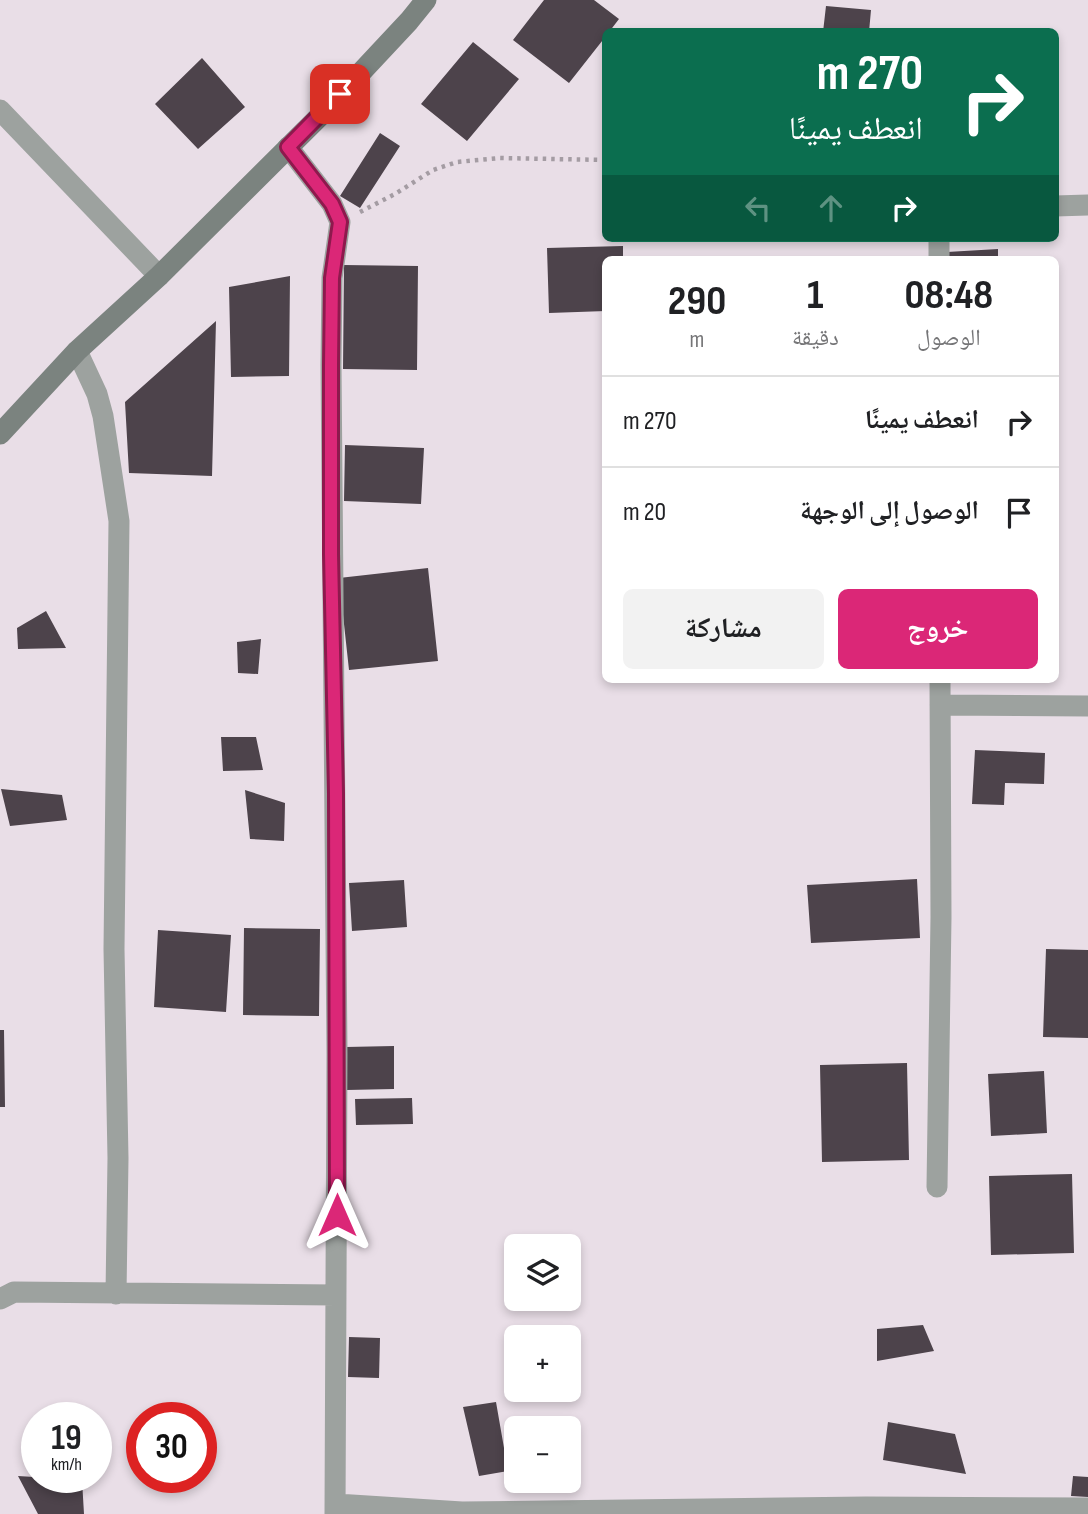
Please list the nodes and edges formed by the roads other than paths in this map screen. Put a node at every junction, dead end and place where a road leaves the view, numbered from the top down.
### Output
1 (426, 0) edge
2 (0, 110) edge
3 (288, 147) junction
4 (1088, 205) edge
5 (1059, 206) edge
6 (159, 276) junction
7 (77, 351) junction
8 (0, 434) edge
9 (940, 683) edge
10 (940, 705) junction
11 (1088, 706) edge
12 (937, 1187) dead end
13 (116, 1294) junction
14 (336, 1295) junction
15 (0, 1299) edge
16 (1088, 1508) edge
17 (335, 1509) edge

1 - 3 main road
2 - 6 street
3 - 6 main road
3 - 14 street
4 - 5 street
6 - 7 main road
7 - 8 main road
7 - 13 street
9 - 10 street
10 - 11 street
10 - 12 street
13 - 14 street
13 - 15 street
14 - 17 street
16 - 17 street

